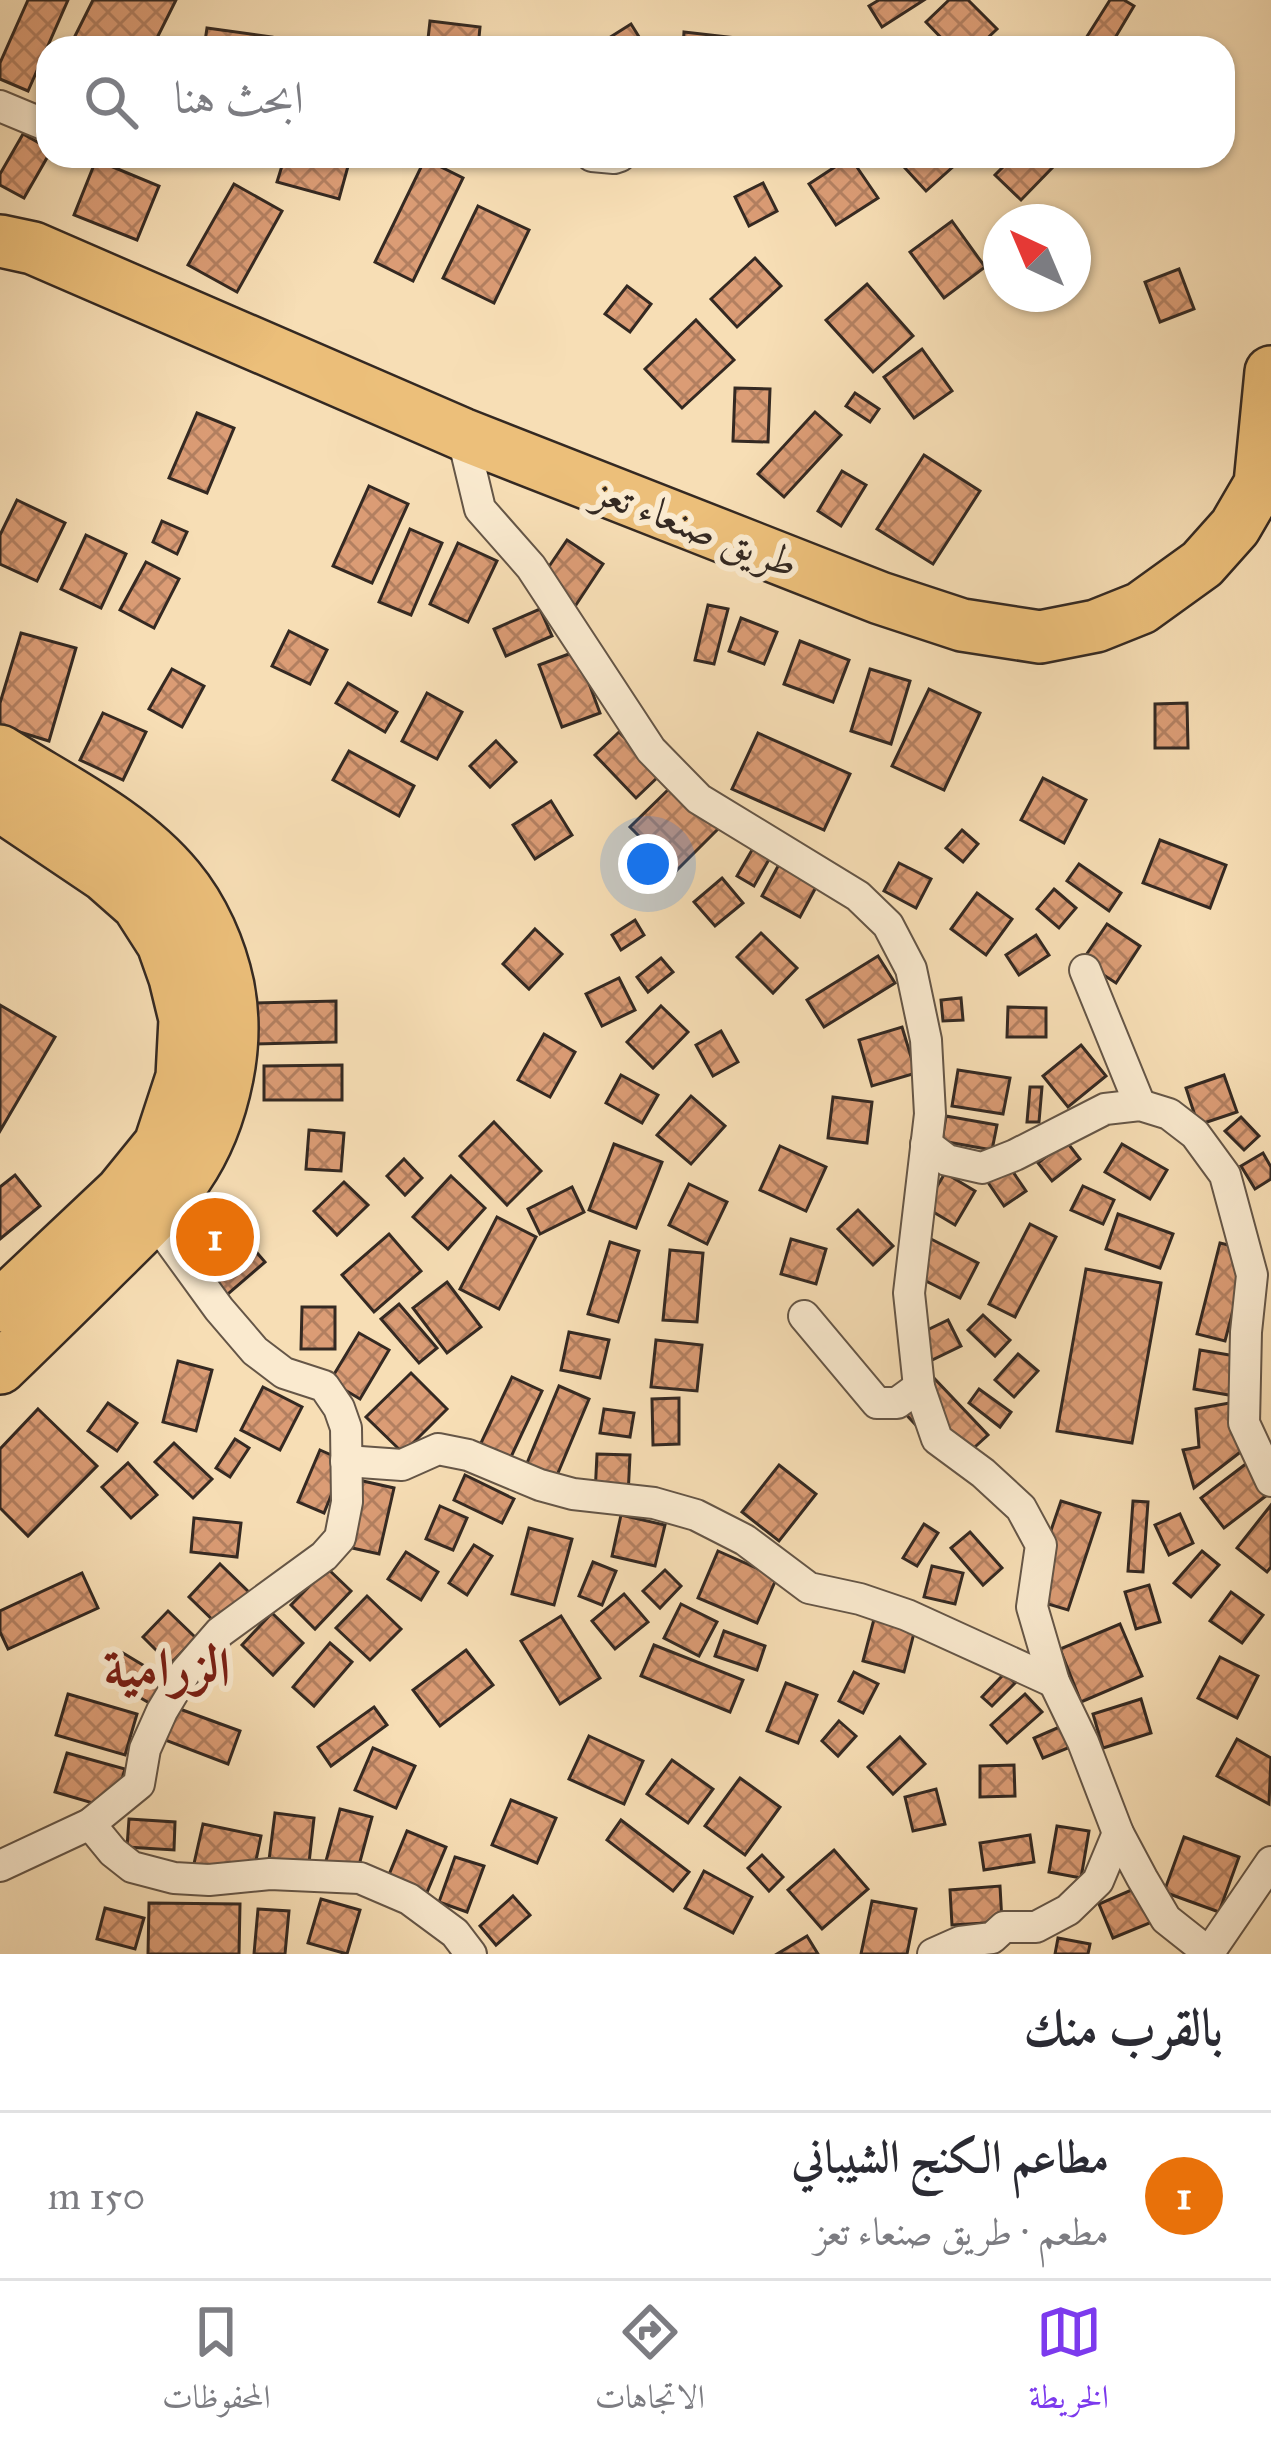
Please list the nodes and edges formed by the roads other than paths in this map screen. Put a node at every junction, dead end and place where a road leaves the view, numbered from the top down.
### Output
1 (0, 106) edge
2 (36, 121) edge
3 (0, 241) edge
4 (1271, 372) edge
5 (462, 434) junction
6 (0, 751) edge
7 (0, 805) edge
8 (1085, 970) dead end
9 (1140, 1105) junction
10 (926, 1144) junction
11 (153, 1218) junction
12 (0, 1306) edge
13 (804, 1316) dead end
14 (0, 1368) edge
15 (919, 1387) junction
16 (346, 1461) junction
17 (1271, 1481) edge
18 (1054, 1682) junction
19 (91, 1824) junction
20 (1118, 1833) junction
21 (1271, 1862) edge
22 (0, 1866) edge
23 (1002, 1941) edge
24 (1209, 1953) edge
25 (471, 1954) edge
26 (933, 1954) edge

1 - 2 street
3 - 5 highway, طريق صنعاء تعز
4 - 5 highway, طريق صنعاء تعز
5 - 10 street
6 - 11 highway
7 - 12 highway
8 - 9 street
9 - 10 street
9 - 17 street
10 - 15 street
11 - 14 highway
11 - 16 street
13 - 15 street
15 - 18 street
16 - 18 street
16 - 19 street
18 - 20 street
19 - 22 street
19 - 25 street
20 - 23 street
20 - 24 street
21 - 24 street
23 - 26 street

